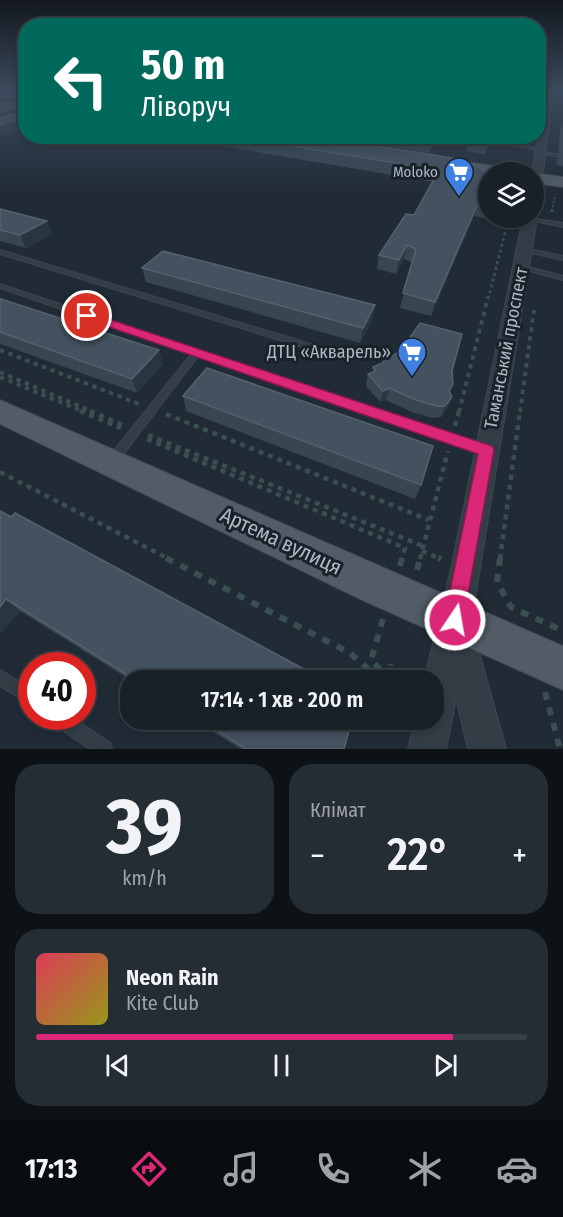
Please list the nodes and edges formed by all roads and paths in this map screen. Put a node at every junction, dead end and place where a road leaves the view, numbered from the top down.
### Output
1 (499, 144) edge
2 (541, 144) edge
3 (541, 151) junction
4 (563, 156) edge
5 (431, 161) edge
6 (539, 162) edge
7 (478, 168) edge
8 (544, 179) edge
9 (561, 182) edge
10 (544, 200) edge
11 (544, 219) edge
12 (563, 225) edge
13 (525, 228) edge
14 (529, 228) edge
15 (0, 252) edge
16 (563, 258) edge
17 (528, 263) junction
18 (563, 278) edge
19 (0, 286) edge
20 (0, 350) edge
21 (197, 352) junction
22 (344, 357) dead end
23 (0, 372) edge
24 (0, 377) edge
25 (153, 409) junction
26 (0, 411) edge
27 (135, 432) junction
28 (452, 438) junction
29 (486, 450) junction
30 (111, 462) junction
31 (0, 472) edge
32 (429, 520) junction
33 (422, 548) junction
34 (441, 559) dead end
35 (404, 581) junction
36 (455, 620) junction
37 (563, 631) edge
38 (391, 664) dead end
39 (563, 668) edge
40 (373, 670) edge
41 (378, 670) edge
42 (390, 670) edge
43 (444, 670) edge
44 (0, 676) edge
45 (18, 689) edge
46 (77, 730) edge
47 (431, 730) edge
48 (104, 749) edge
49 (427, 749) edge
50 (487, 749) edge

1 - 3 lane
2 - 3 street, Таманський проспект
3 - 4 lane
3 - 6 street, Таманський проспект
5 - 7 main road
8 - 9 main road
9 - 10 path
11 - 12 lane
13 - 28 path
14 - 17 street, Таманський проспект
15 - 22 lane
16 - 17 lane
17 - 18 lane
17 - 29 street, Таманський проспект
17 - 37 path
19 - 21 lane
20 - 25 path
21 - 25 lane
21 - 28 lane
23 - 27 path
24 - 27 path
25 - 27 lane
25 - 32 path
26 - 30 main road, Артема вулиця
27 - 30 lane
27 - 33 path
27 - 35 path
28 - 29 lane
28 - 32 path
29 - 36 street, Таманський проспект
30 - 35 main road, Артема вулиця
31 - 40 path
32 - 33 path
33 - 34 path
33 - 35 path
35 - 36 main road, Артема вулиця
35 - 41 path
36 - 39 main road, Артема вулиця
36 - 43 street, Таманський проспект
36 - 50 street, Таманський проспект
38 - 42 path
44 - 45 lane
46 - 48 lane
47 - 49 street, Таманський проспект

